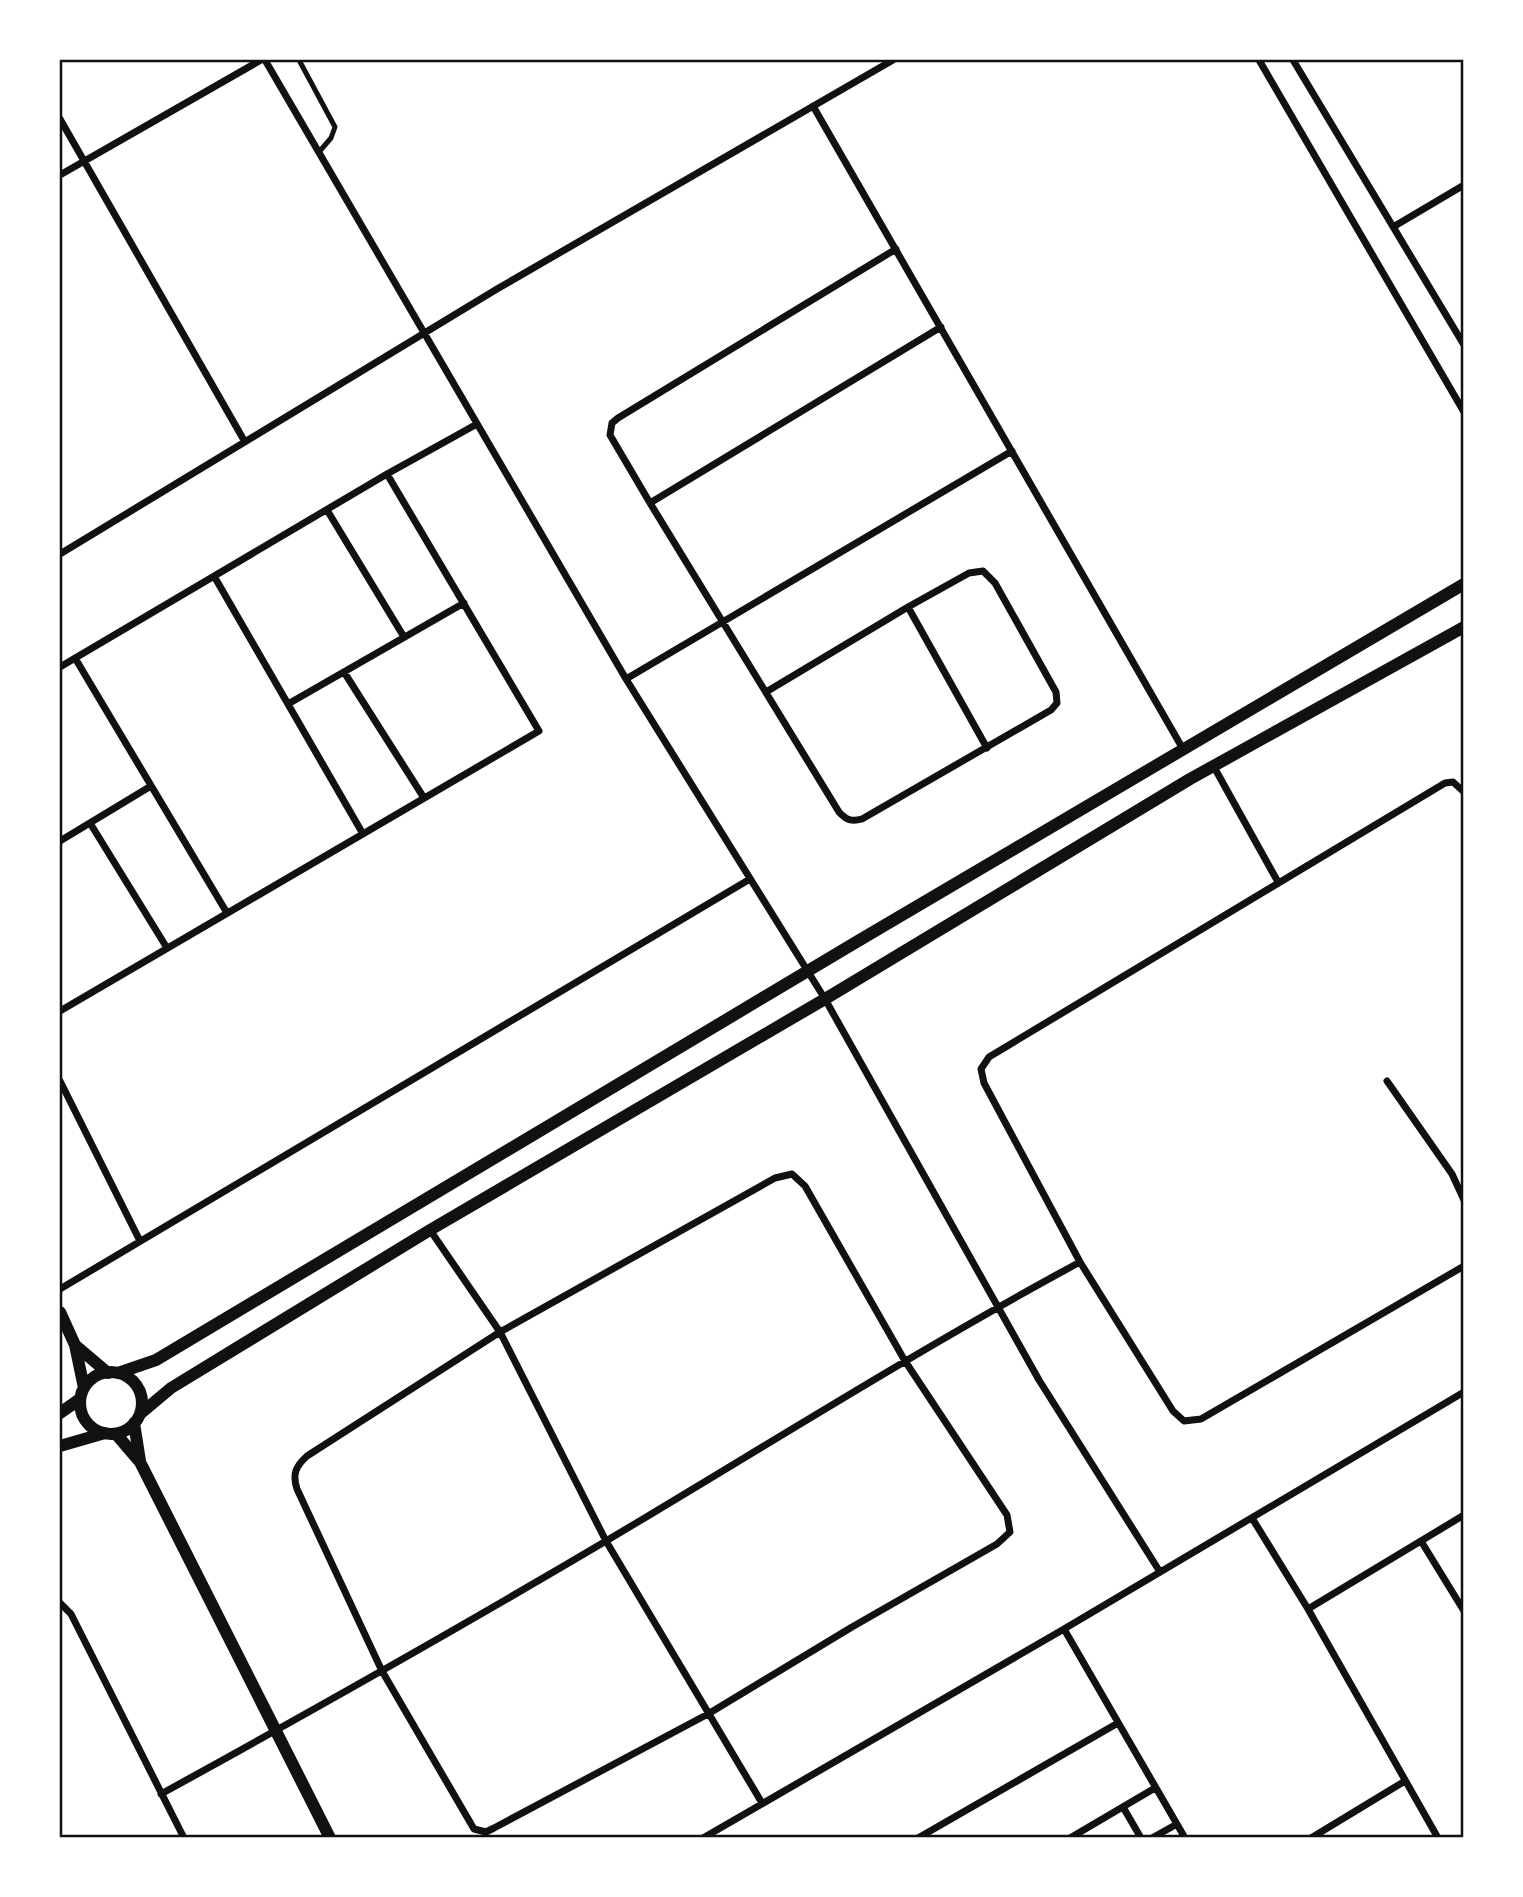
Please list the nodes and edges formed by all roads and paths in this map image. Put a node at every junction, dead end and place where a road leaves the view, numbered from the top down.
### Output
1 (263, 60) edge
2 (299, 60) edge
3 (893, 60) edge
4 (1259, 60) edge
5 (1293, 60) edge
6 (813, 106) junction
7 (60, 119) edge
8 (319, 152) junction
9 (84, 160) junction
10 (60, 175) edge
11 (1464, 185) edge
12 (1393, 227) junction
13 (896, 249) junction
14 (941, 327) junction
15 (424, 335) junction
16 (1464, 345) edge
17 (1464, 412) edge
18 (477, 424) junction
19 (245, 442) junction
20 (1012, 452) junction
21 (387, 474) junction
22 (650, 503) junction
23 (327, 510) junction
24 (60, 554) edge
25 (214, 576) junction
26 (1464, 584) edge
27 (464, 603) junction
28 (908, 607) junction
29 (724, 623) junction
30 (1464, 627) edge
31 (404, 638) junction
32 (75, 658) junction
33 (60, 667) edge
34 (344, 673) junction
35 (626, 679) junction
36 (766, 692) junction
37 (288, 704) junction
38 (987, 748) junction
39 (1184, 749) junction
40 (1214, 767) junction
41 (151, 786) junction
42 (1464, 792) edge
43 (424, 798) junction
44 (90, 823) junction
45 (363, 834) junction
46 (60, 841) edge
47 (750, 879) junction
48 (1278, 882) junction
49 (227, 913) junction
50 (167, 948) junction
51 (808, 971) junction
52 (825, 999) junction
53 (60, 1011) edge
54 (60, 1081) edge
55 (1387, 1081) dead end
56 (1464, 1200) edge
57 (430, 1230) junction
58 (141, 1241) junction
59 (1080, 1262) junction
60 (1464, 1266) edge
61 (60, 1289) edge
62 (997, 1307) junction
63 (60, 1312) edge
64 (500, 1332) junction
65 (75, 1345) junction
66 (905, 1361) junction
67 (113, 1373) junction
68 (1464, 1392) edge
69 (82, 1394) junction
70 (60, 1413) edge
71 (137, 1418) junction
72 (111, 1434) junction
73 (60, 1446) edge
74 (140, 1462) junction
75 (1464, 1515) edge
76 (1252, 1517) junction
77 (606, 1541) junction
78 (1421, 1541) junction
79 (1160, 1572) junction
80 (60, 1603) edge
81 (1308, 1609) junction
82 (1464, 1611) edge
83 (1064, 1629) junction
84 (382, 1671) junction
85 (708, 1714) junction
86 (1118, 1723) junction
87 (274, 1731) junction
88 (1405, 1781) junction
89 (1155, 1788) junction
90 (160, 1794) junction
91 (762, 1803) junction
92 (1123, 1807) junction
93 (1177, 1824) junction
94 (184, 1838) edge
95 (330, 1838) edge
96 (703, 1838) edge
97 (918, 1838) edge
98 (1070, 1838) edge
99 (1141, 1838) edge
100 (1152, 1838) edge
101 (1185, 1838) edge
102 (1311, 1838) edge
103 (1438, 1838) edge

1 - 8 street
1 - 9 street
2 - 8 lane
3 - 6 street
4 - 17 street
5 - 12 street
6 - 13 street
6 - 15 street
7 - 9 street
8 - 15 street
9 - 10 street
9 - 19 street
11 - 12 street
12 - 16 street
13 - 14 street
13 - 22 street
14 - 20 street
14 - 22 street
15 - 18 street
15 - 19 street
18 - 21 street
18 - 35 street
19 - 24 street
20 - 29 street
20 - 39 street
21 - 23 street
21 - 27 street
22 - 29 street
23 - 25 street
23 - 31 street
25 - 32 street
25 - 37 street
26 - 39 street
27 - 31 street
27 - 43 street
28 - 36 street
28 - 38 street
28 - 38 street
29 - 35 street
29 - 36 street
30 - 40 street
31 - 34 street
32 - 33 street
32 - 41 street
34 - 37 street
34 - 43 street
35 - 47 street
36 - 38 street
37 - 45 street
39 - 51 street
40 - 48 street
40 - 52 street
41 - 44 street
41 - 49 street
42 - 48 street
43 - 45 street
44 - 46 street
44 - 50 street
45 - 49 street
47 - 51 street
47 - 58 street
48 - 59 street
49 - 50 street
50 - 53 street
51 - 52 street
51 - 67 street
52 - 57 street
52 - 62 street
54 - 58 street
55 - 56 street
57 - 64 street
57 - 71 street
58 - 61 street
59 - 60 street
59 - 62 street
62 - 66 street
62 - 79 street
63 - 65 street
64 - 66 street
64 - 77 street
64 - 84 street
65 - 67 street
65 - 69 street
66 - 77 street
66 - 85 street
67 - 69 street
67 - 71 street
68 - 76 street
69 - 70 street
69 - 72 street
71 - 72 street
71 - 74 street
72 - 73 street
72 - 74 street
74 - 87 street
75 - 78 street
76 - 79 street
76 - 81 street
77 - 84 street
77 - 85 street
78 - 81 street
78 - 82 street
79 - 83 street
80 - 90 street
81 - 88 street
83 - 86 street
83 - 91 street
84 - 85 street
84 - 87 street
85 - 91 street
86 - 89 street
86 - 97 street
87 - 90 street
87 - 95 street
88 - 102 street
88 - 103 street
89 - 92 street
89 - 93 street
90 - 94 street
91 - 96 street
92 - 98 street
92 - 99 street
93 - 100 street
93 - 101 street

